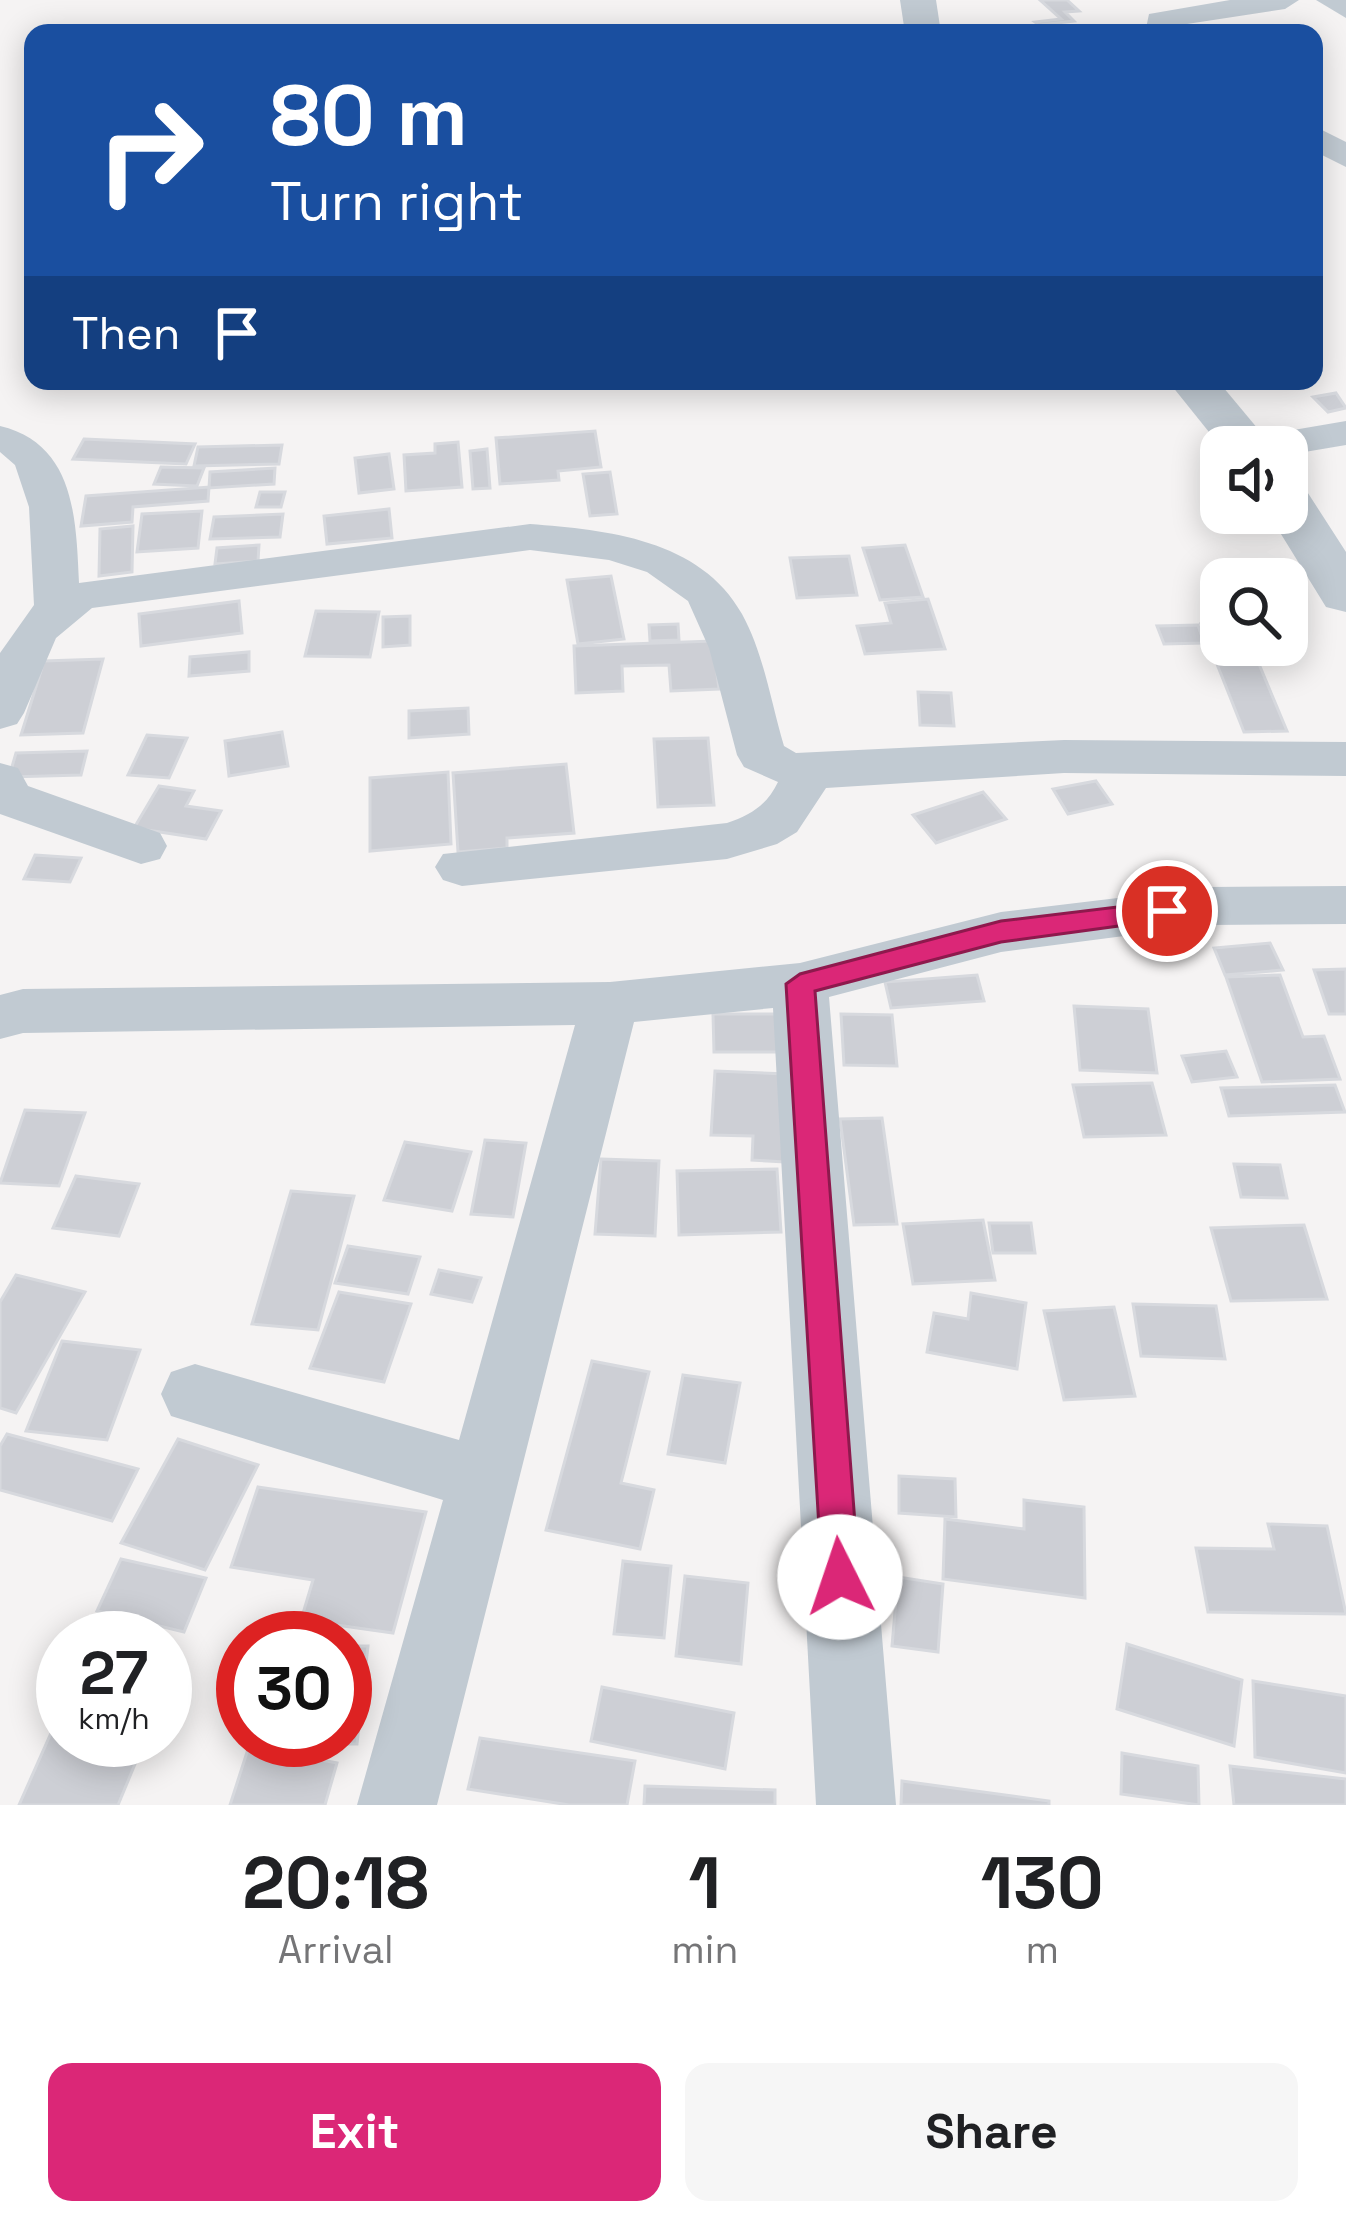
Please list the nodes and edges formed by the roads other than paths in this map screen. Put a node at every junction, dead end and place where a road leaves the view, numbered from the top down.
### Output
1 (1285, 0) edge
2 (1330, 0) edge
3 (1346, 9) edge
4 (1160, 24) edge
5 (1323, 126) edge
6 (1346, 158) edge
7 (1200, 390) edge
8 (1230, 426) edge
9 (1346, 433) edge
10 (0, 438) edge
11 (1308, 439) edge
12 (1308, 534) edge
13 (1346, 595) edge
14 (57, 605) junction
15 (0, 713) edge
16 (1346, 759) edge
17 (808, 771) junction
18 (0, 781) edge
19 (141, 846) dead end
20 (462, 868) dead end
21 (1346, 905) edge
22 (800, 984) junction
23 (610, 1003) junction
24 (0, 1017) edge
25 (195, 1394) dead end
26 (483, 1480) junction
27 (398, 1805) edge
28 (856, 1805) edge

1 - 4 street
2 - 3 street
5 - 6 street
7 - 8 street
9 - 11 street
10 - 14 street
12 - 13 street
14 - 15 street
14 - 17 street
16 - 17 street
17 - 20 street
18 - 19 street
21 - 22 street
22 - 23 street
22 - 28 street
23 - 24 street
23 - 26 street
25 - 26 street
26 - 27 street

